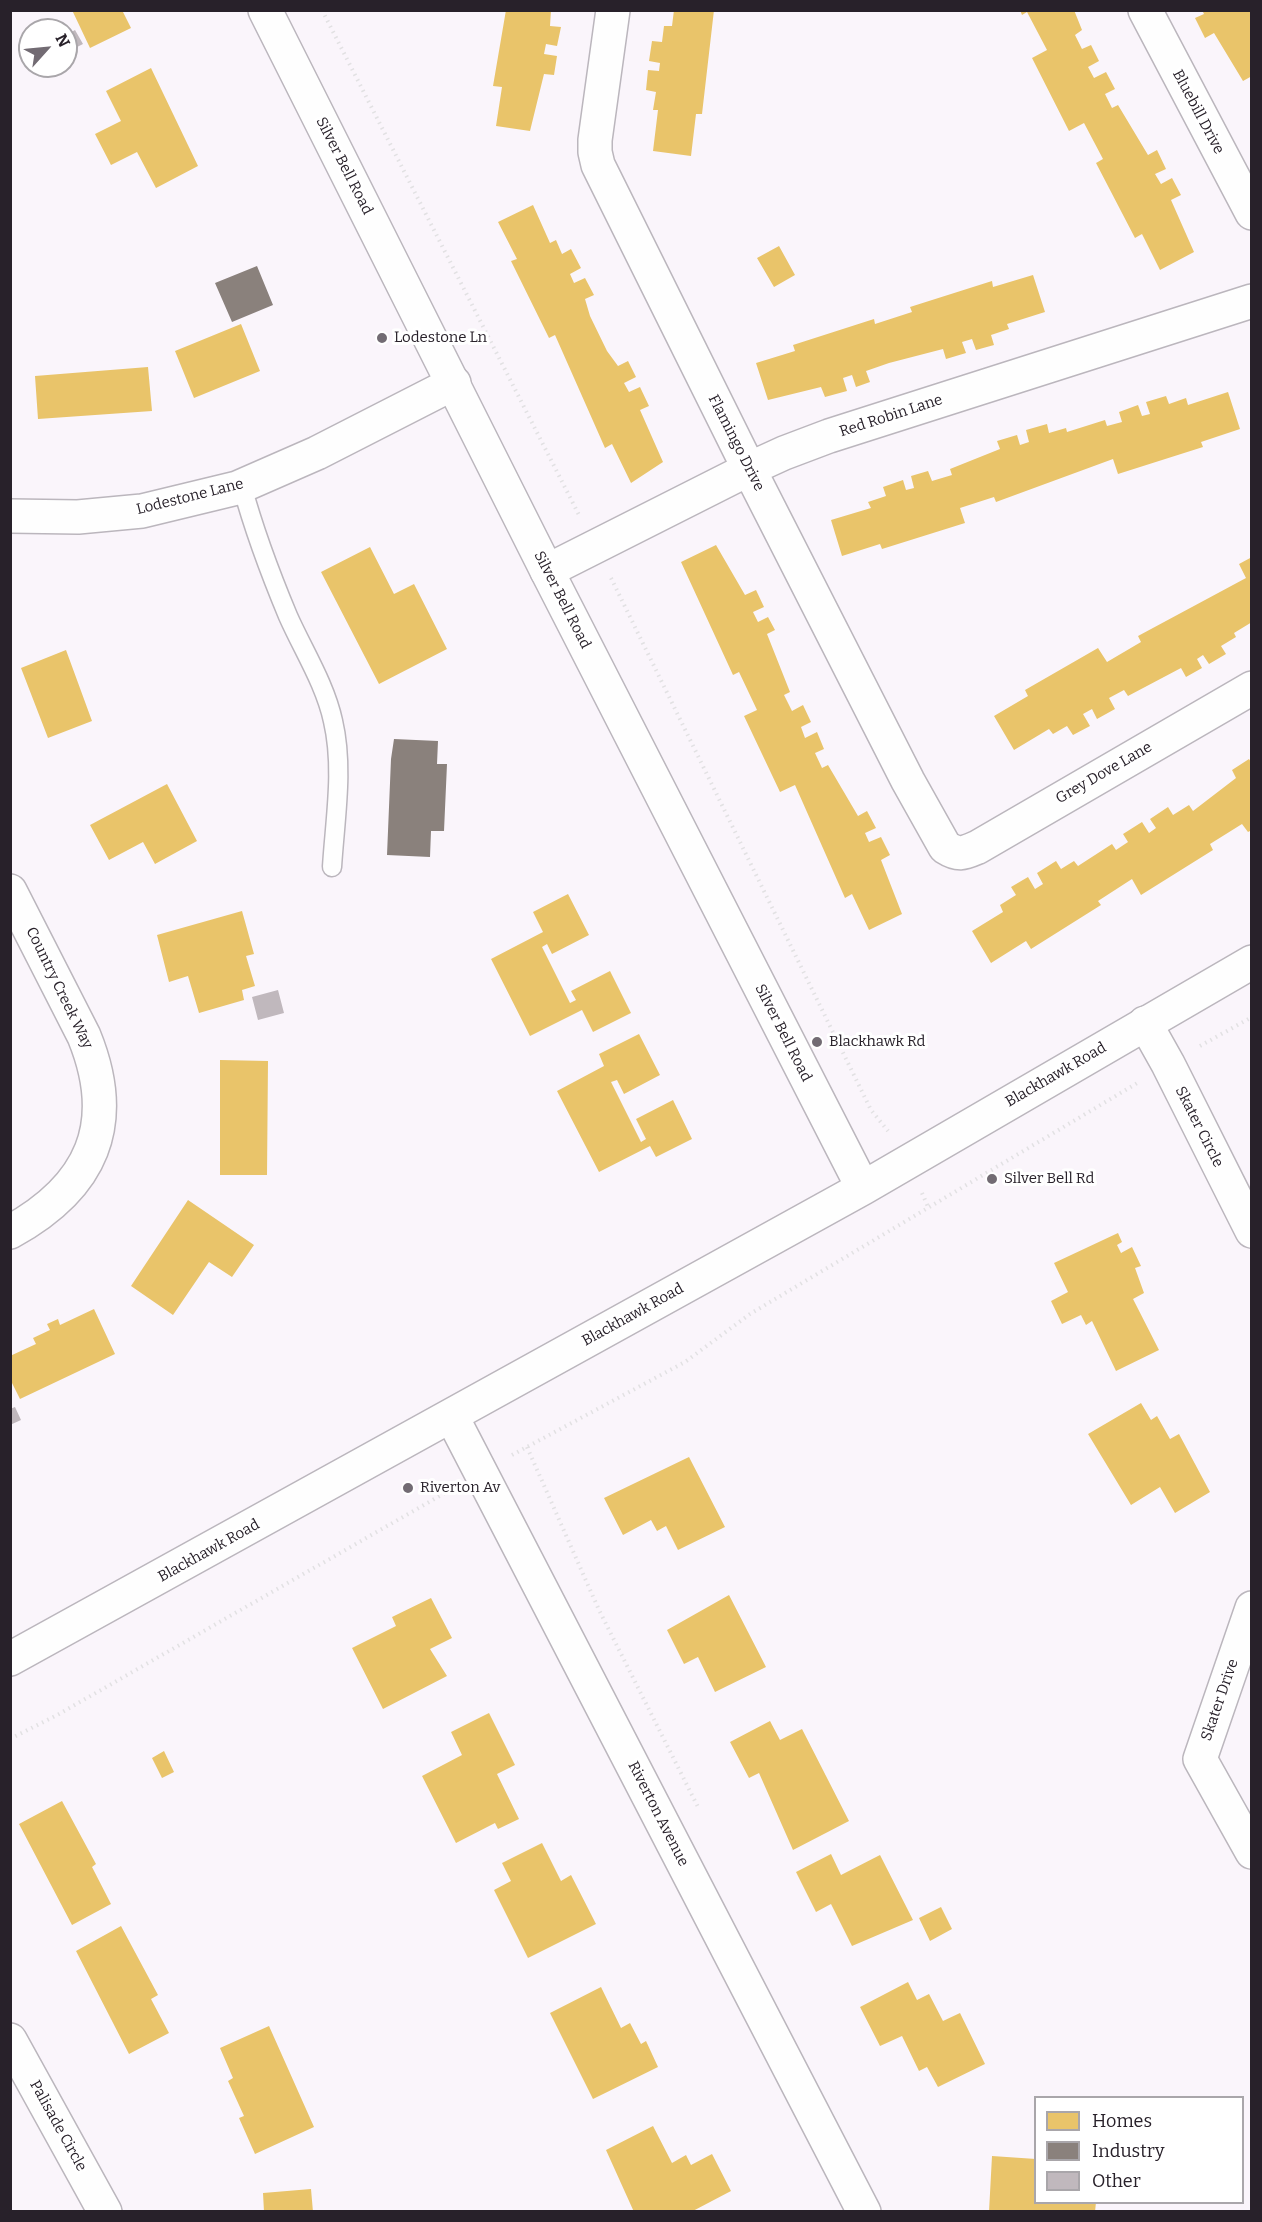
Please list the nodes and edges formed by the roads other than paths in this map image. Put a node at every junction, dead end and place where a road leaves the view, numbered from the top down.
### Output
1 (265, 10) edge
2 (613, 10) edge
3 (1145, 10) edge
4 (1251, 213) edge
5 (1251, 302) edge
6 (454, 383) junction
7 (748, 469) junction
8 (242, 486) junction
9 (10, 516) edge
10 (547, 571) junction
11 (1251, 688) edge
12 (954, 853) joint
13 (332, 867) dead end
14 (10, 891) edge
15 (1251, 962) edge
16 (1145, 1023) junction
17 (863, 1188) junction
18 (1251, 1231) edge
19 (10, 1232) edge
20 (452, 1417) junction
21 (1251, 1608) edge
22 (10, 1659) edge
23 (1251, 1852) edge
24 (10, 2040) edge
25 (105, 2211) edge
26 (864, 2211) edge

1 - 6 street, Silver Bell Road
2 - 7 street, Flamingo Drive
3 - 4 street, Bluebill Drive
5 - 7 street, Red Robin Lane
6 - 8 street, Lodestone Lane
6 - 10 street, Silver Bell Road
7 - 10 street, Red Robin Lane
7 - 12 street, Flamingo Drive
8 - 9 street, Lodestone Lane
8 - 13 lane
10 - 17 street, Silver Bell Road
11 - 12 street, Grey Dove Lane
14 - 19 street, Country Creek Way
15 - 16 street, Blackhawk Road
16 - 17 street, Blackhawk Road
16 - 18 street, Skater Circle
17 - 20 street, Blackhawk Road
20 - 22 street, Blackhawk Road
20 - 26 street, Riverton Avenue
21 - 23 street, Skater Drive
24 - 25 street, Palisade Circle

